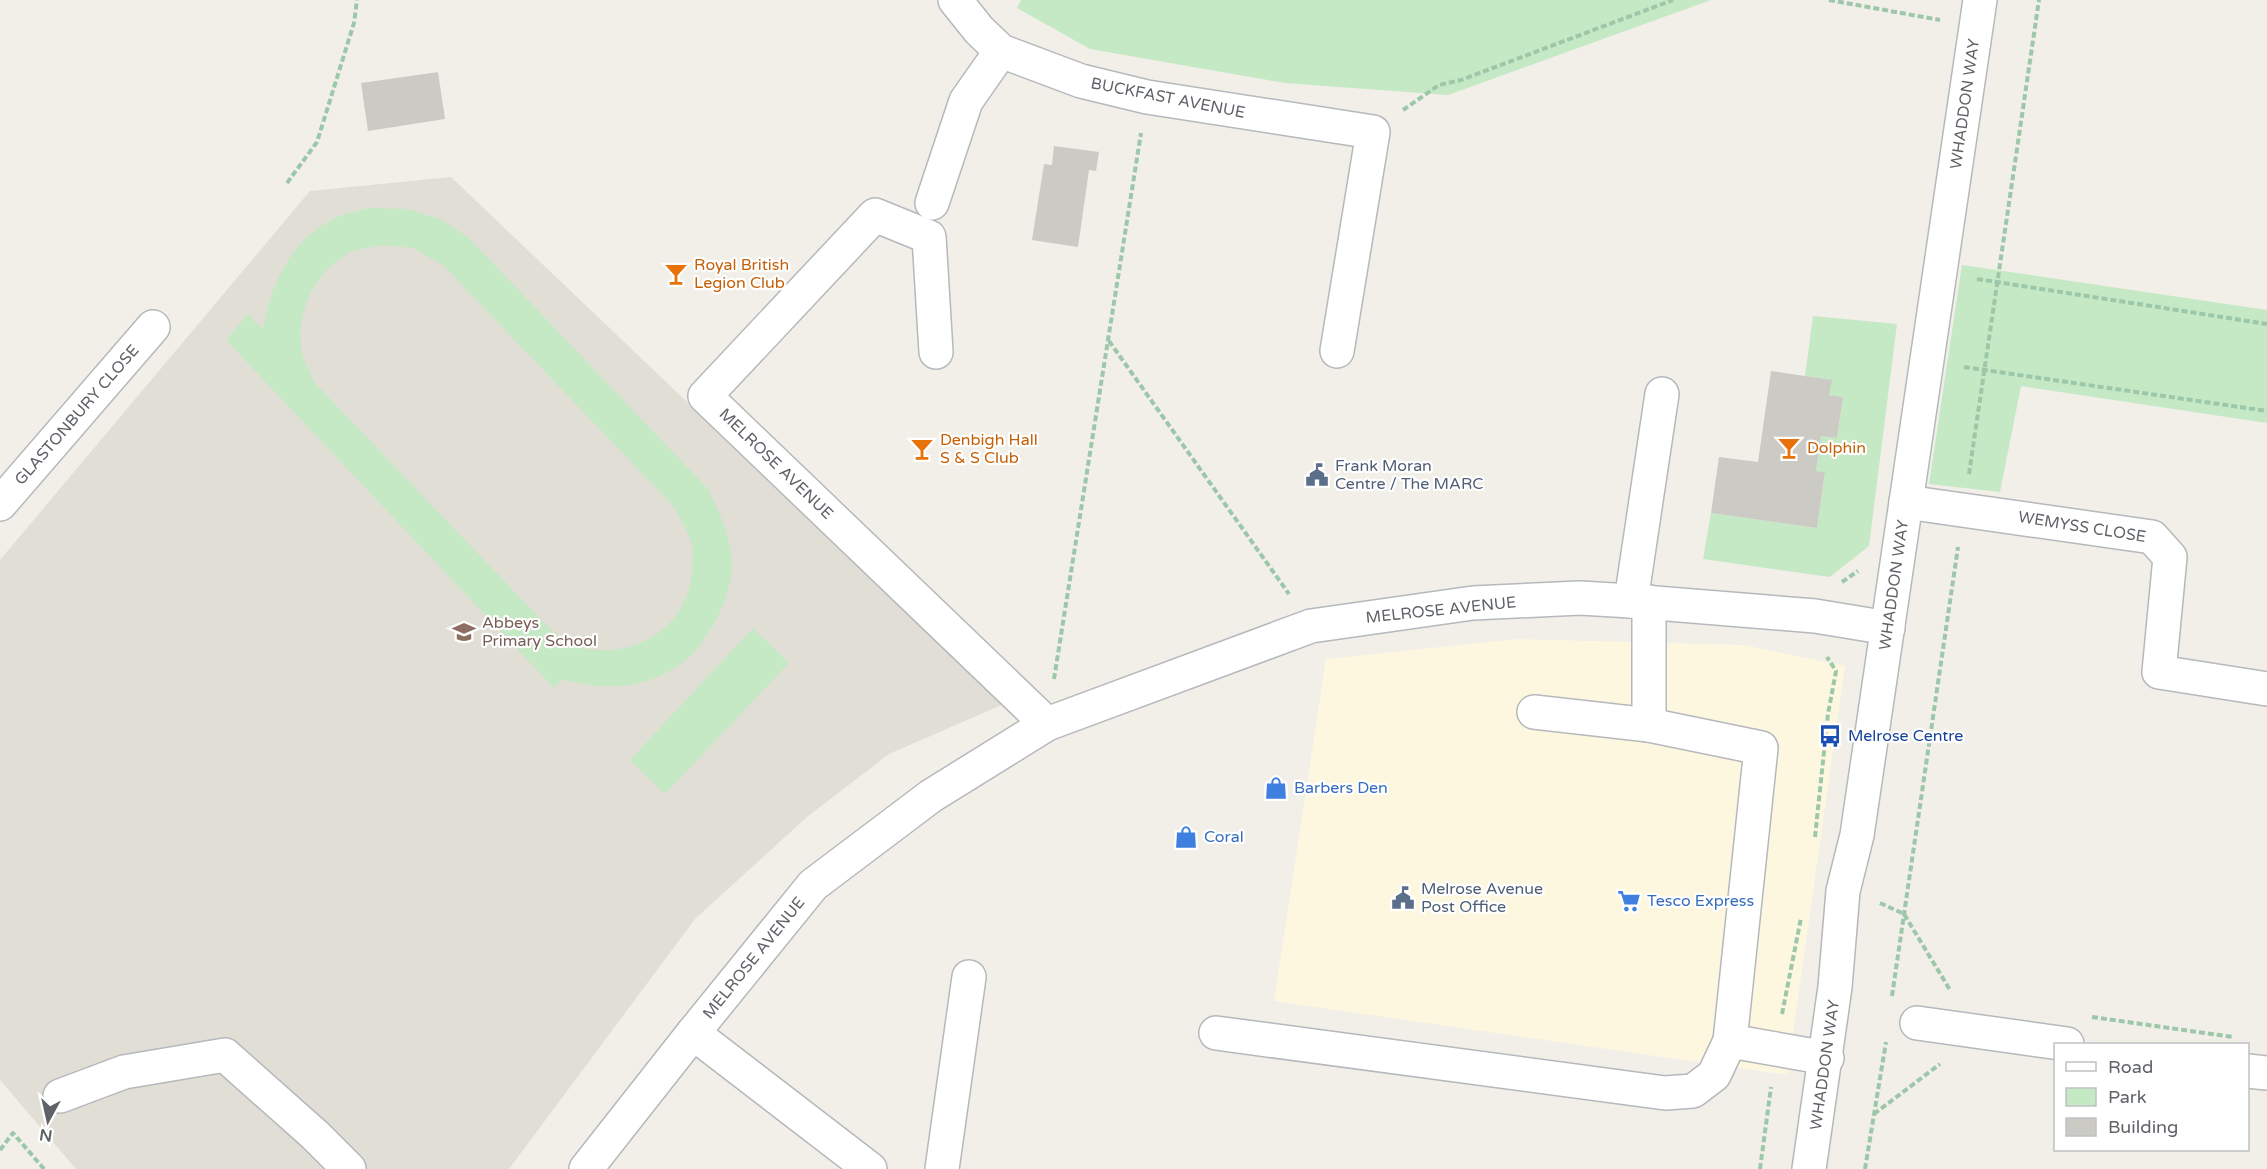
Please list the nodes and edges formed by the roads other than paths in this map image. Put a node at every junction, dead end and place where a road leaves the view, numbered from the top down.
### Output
1 (955, 0) edge
2 (1978, 13) edge
3 (1001, 51) junction
4 (932, 203) dead end
5 (153, 327) dead end
6 (1337, 351) dead end
7 (936, 352) dead end
8 (1662, 394) dead end
9 (1906, 501) junction
10 (0, 504) edge
11 (1640, 601) junction
12 (1888, 628) junction
13 (2267, 689) edge
14 (1533, 712) dead end
15 (1047, 724) junction
16 (1649, 725) junction
17 (969, 977) dead end
18 (1917, 1023) dead end
19 (693, 1032) junction
20 (1216, 1033) dead end
21 (1730, 1041) junction
22 (2060, 1043) edge
23 (1827, 1058) junction
24 (2249, 1071) edge
25 (2267, 1073) edge
26 (60, 1096) dead end
27 (349, 1169) edge
28 (586, 1169) edge
29 (870, 1169) edge
30 (942, 1169) edge
31 (1809, 1169) edge

1 - 3 street, BUCKFAST AVENUE
2 - 9 street, WHADDON WAY
3 - 4 street
3 - 6 street, BUCKFAST AVENUE
5 - 10 street, GLASTONBURY CLOSE
7 - 15 street, MELROSE AVENUE
8 - 11 street
9 - 12 street, WHADDON WAY
9 - 13 street, WEMYSS CLOSE
11 - 12 street, MELROSE AVENUE
11 - 15 street, MELROSE AVENUE
11 - 16 street
12 - 23 street, WHADDON WAY
14 - 16 street
15 - 19 street, MELROSE AVENUE
16 - 21 street
17 - 30 street
18 - 22 street
19 - 28 street, MELROSE AVENUE
19 - 29 street
20 - 21 street
21 - 23 street
23 - 31 street, WHADDON WAY
24 - 25 street
26 - 27 street

